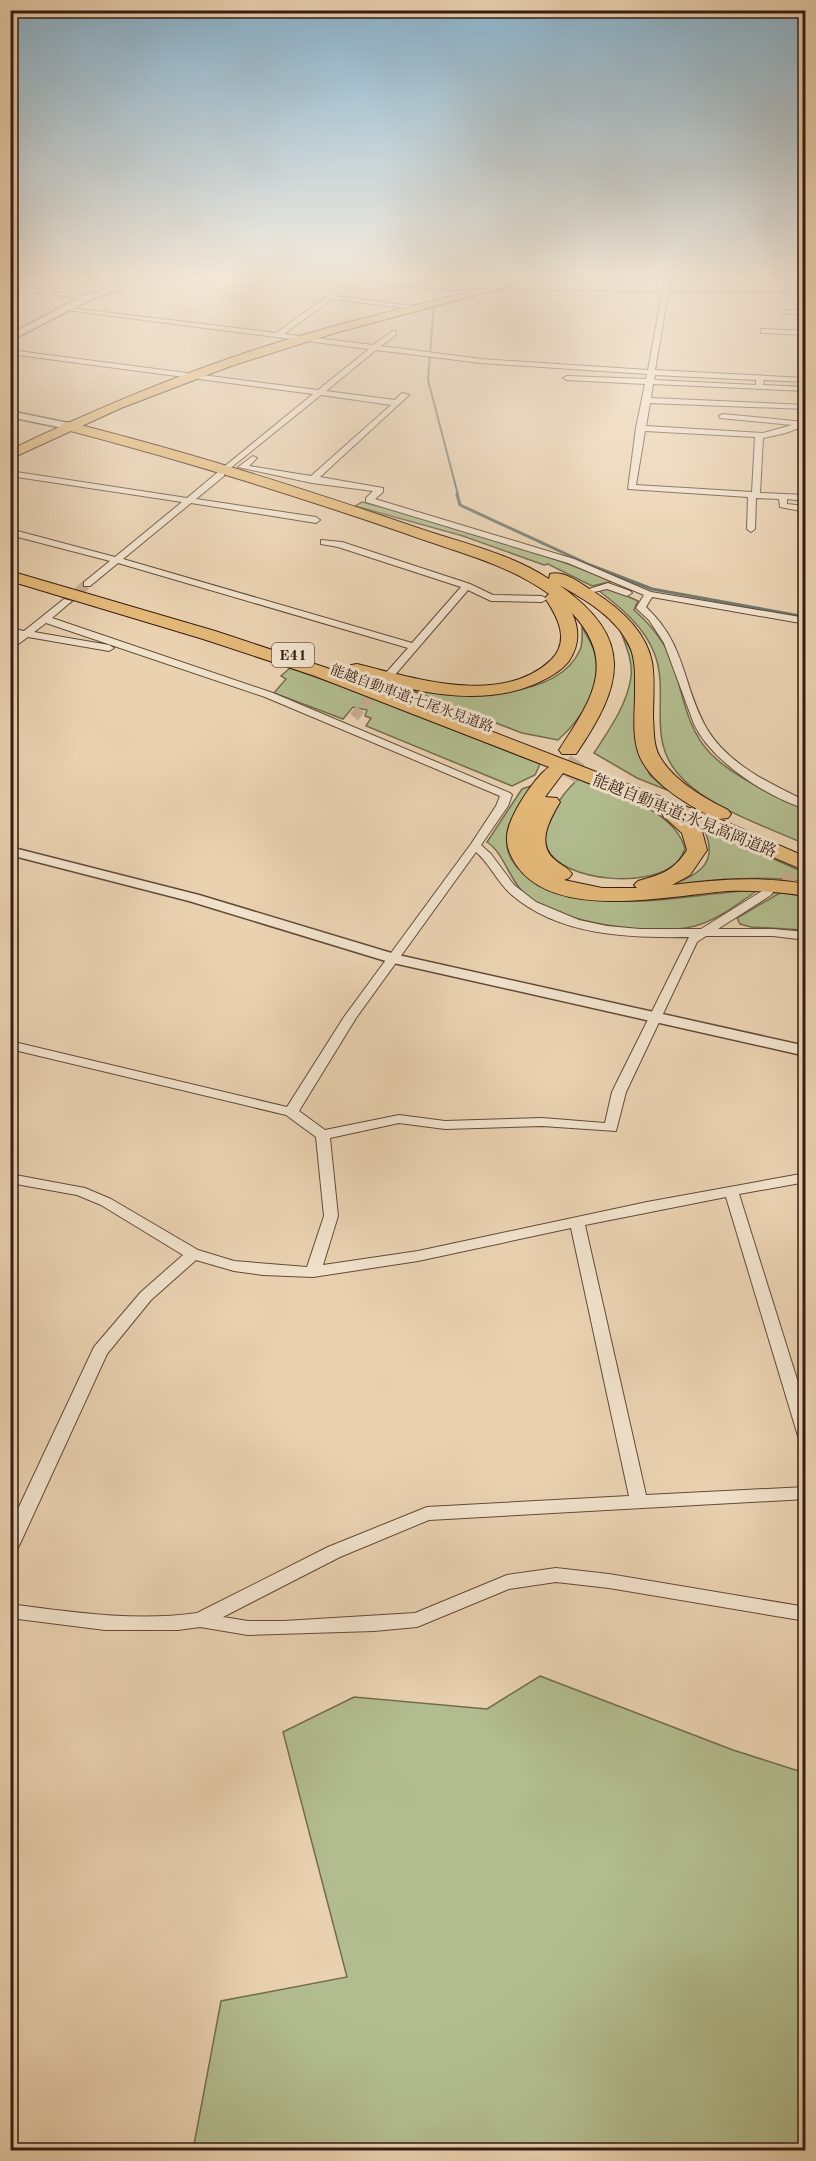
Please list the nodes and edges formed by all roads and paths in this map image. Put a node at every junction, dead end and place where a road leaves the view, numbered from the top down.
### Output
1 (760, 377) edge
2 (187, 378) edge
3 (206, 378) edge
4 (339, 378) edge
5 (567, 378) dead end
6 (649, 378) edge
7 (773, 378) edge
8 (806, 380) edge
9 (648, 382) junction
10 (759, 387) junction
11 (806, 389) edge
12 (320, 393) junction
13 (405, 395) dead end
14 (645, 400) junction
15 (397, 403) junction
16 (806, 407) edge
17 (806, 413) edge
18 (10, 414) edge
19 (723, 416) dead end
20 (802, 424) edge
21 (68, 426) junction
22 (640, 428) junction
23 (763, 435) junction
24 (262, 440) junction
25 (10, 455) edge
26 (10, 473) edge
27 (312, 480) junction
28 (754, 495) junction
29 (783, 496) junction
30 (806, 498) edge
31 (190, 500) junction
32 (806, 509) edge
33 (316, 520) dead end
34 (751, 529) dead end
35 (10, 532) edge
36 (324, 542) dead end
37 (115, 561) junction
38 (512, 562) junction
39 (10, 571) edge
40 (10, 576) edge
41 (87, 584) tunnel mouth
42 (467, 586) junction
43 (594, 589) dead end
44 (647, 597) junction
45 (542, 599) dead end
46 (67, 601) tunnel mouth
47 (45, 620) junction
48 (806, 621) edge
49 (216, 630) junction
50 (10, 631) edge
51 (27, 634) junction
52 (10, 647) edge
53 (415, 647) junction
54 (138, 650) junction
55 (390, 674) tunnel mouth
56 (567, 763) junction
57 (642, 796) junction
58 (806, 806) edge
59 (778, 841) junction
60 (475, 846) junction
61 (10, 851) edge
62 (806, 854) edge
63 (806, 865) edge
64 (806, 890) edge
65 (767, 892) tunnel mouth
66 (703, 935) junction
67 (806, 936) edge
68 (394, 959) junction
69 (655, 1017) junction
70 (10, 1045) edge
71 (806, 1051) edge
72 (291, 1112) junction
73 (323, 1135) junction
74 (806, 1177) edge
75 (10, 1178) edge
76 (730, 1191) junction
77 (577, 1222) junction
78 (193, 1254) junction
79 (313, 1272) junction
80 (806, 1436) edge
81 (806, 1493) edge
82 (639, 1501) junction
83 (10, 1546) edge
84 (10, 1611) edge
85 (806, 1614) edge
86 (200, 1620) junction

1 - 10 street
2 - 21 highway
3 - 12 street
4 - 12 street
5 - 9 street
6 - 9 street
7 - 8 street
9 - 10 street
9 - 14 street
10 - 11 street
12 - 15 street
12 - 24 street
13 - 15 street
14 - 16 street
14 - 22 street
15 - 27 street
17 - 20 street
18 - 21 street
19 - 20 street
20 - 23 street
21 - 25 highway
21 - 38 highway
22 - 23 street
22 - 28 street
23 - 28 street
24 - 27 street
24 - 31 street
26 - 31 street
27 - 44 street
28 - 29 street
28 - 34 street
29 - 30 street
29 - 32 street
31 - 33 street
31 - 37 street
35 - 37 street
36 - 42 street
37 - 41 street
37 - 53 street
38 - 49 highway
38 - 56 highway
38 - 59 highway
39 - 49 highway, 能越自動車道;七尾氷見道路 / E41
40 - 56 highway, 能越自動車道;七尾氷見道路 / E41
42 - 45 street
42 - 53 street
43 - 44 street
44 - 48 street
44 - 58 street
46 - 47 street
47 - 51 street
47 - 54 street
49 - 56 highway, 能越自動車道;七尾氷見道路 / E41
50 - 51 street
51 - 52 street
51 - 54 street
53 - 55 street
54 - 60 street
56 - 57 highway, 能越自動車道;氷見高岡道路 / E41
56 - 57 highway
56 - 59 highway, 能越自動車道;氷見高岡道路 / E41
56 - 64 highway
57 - 63 highway, 能越自動車道;氷見高岡道路 / E41
59 - 62 highway, 能越自動車道;氷見高岡道路 / E41
60 - 66 street
60 - 68 street
61 - 68 street
65 - 66 street
66 - 67 street
66 - 69 street
68 - 69 street
68 - 72 street
69 - 71 street
69 - 73 street
70 - 72 street
72 - 73 street
73 - 79 street
74 - 76 street
75 - 78 street
76 - 77 street
76 - 80 street
77 - 79 street
77 - 82 street
78 - 79 street
78 - 83 street
81 - 82 street
82 - 86 street
84 - 86 street
85 - 86 street

